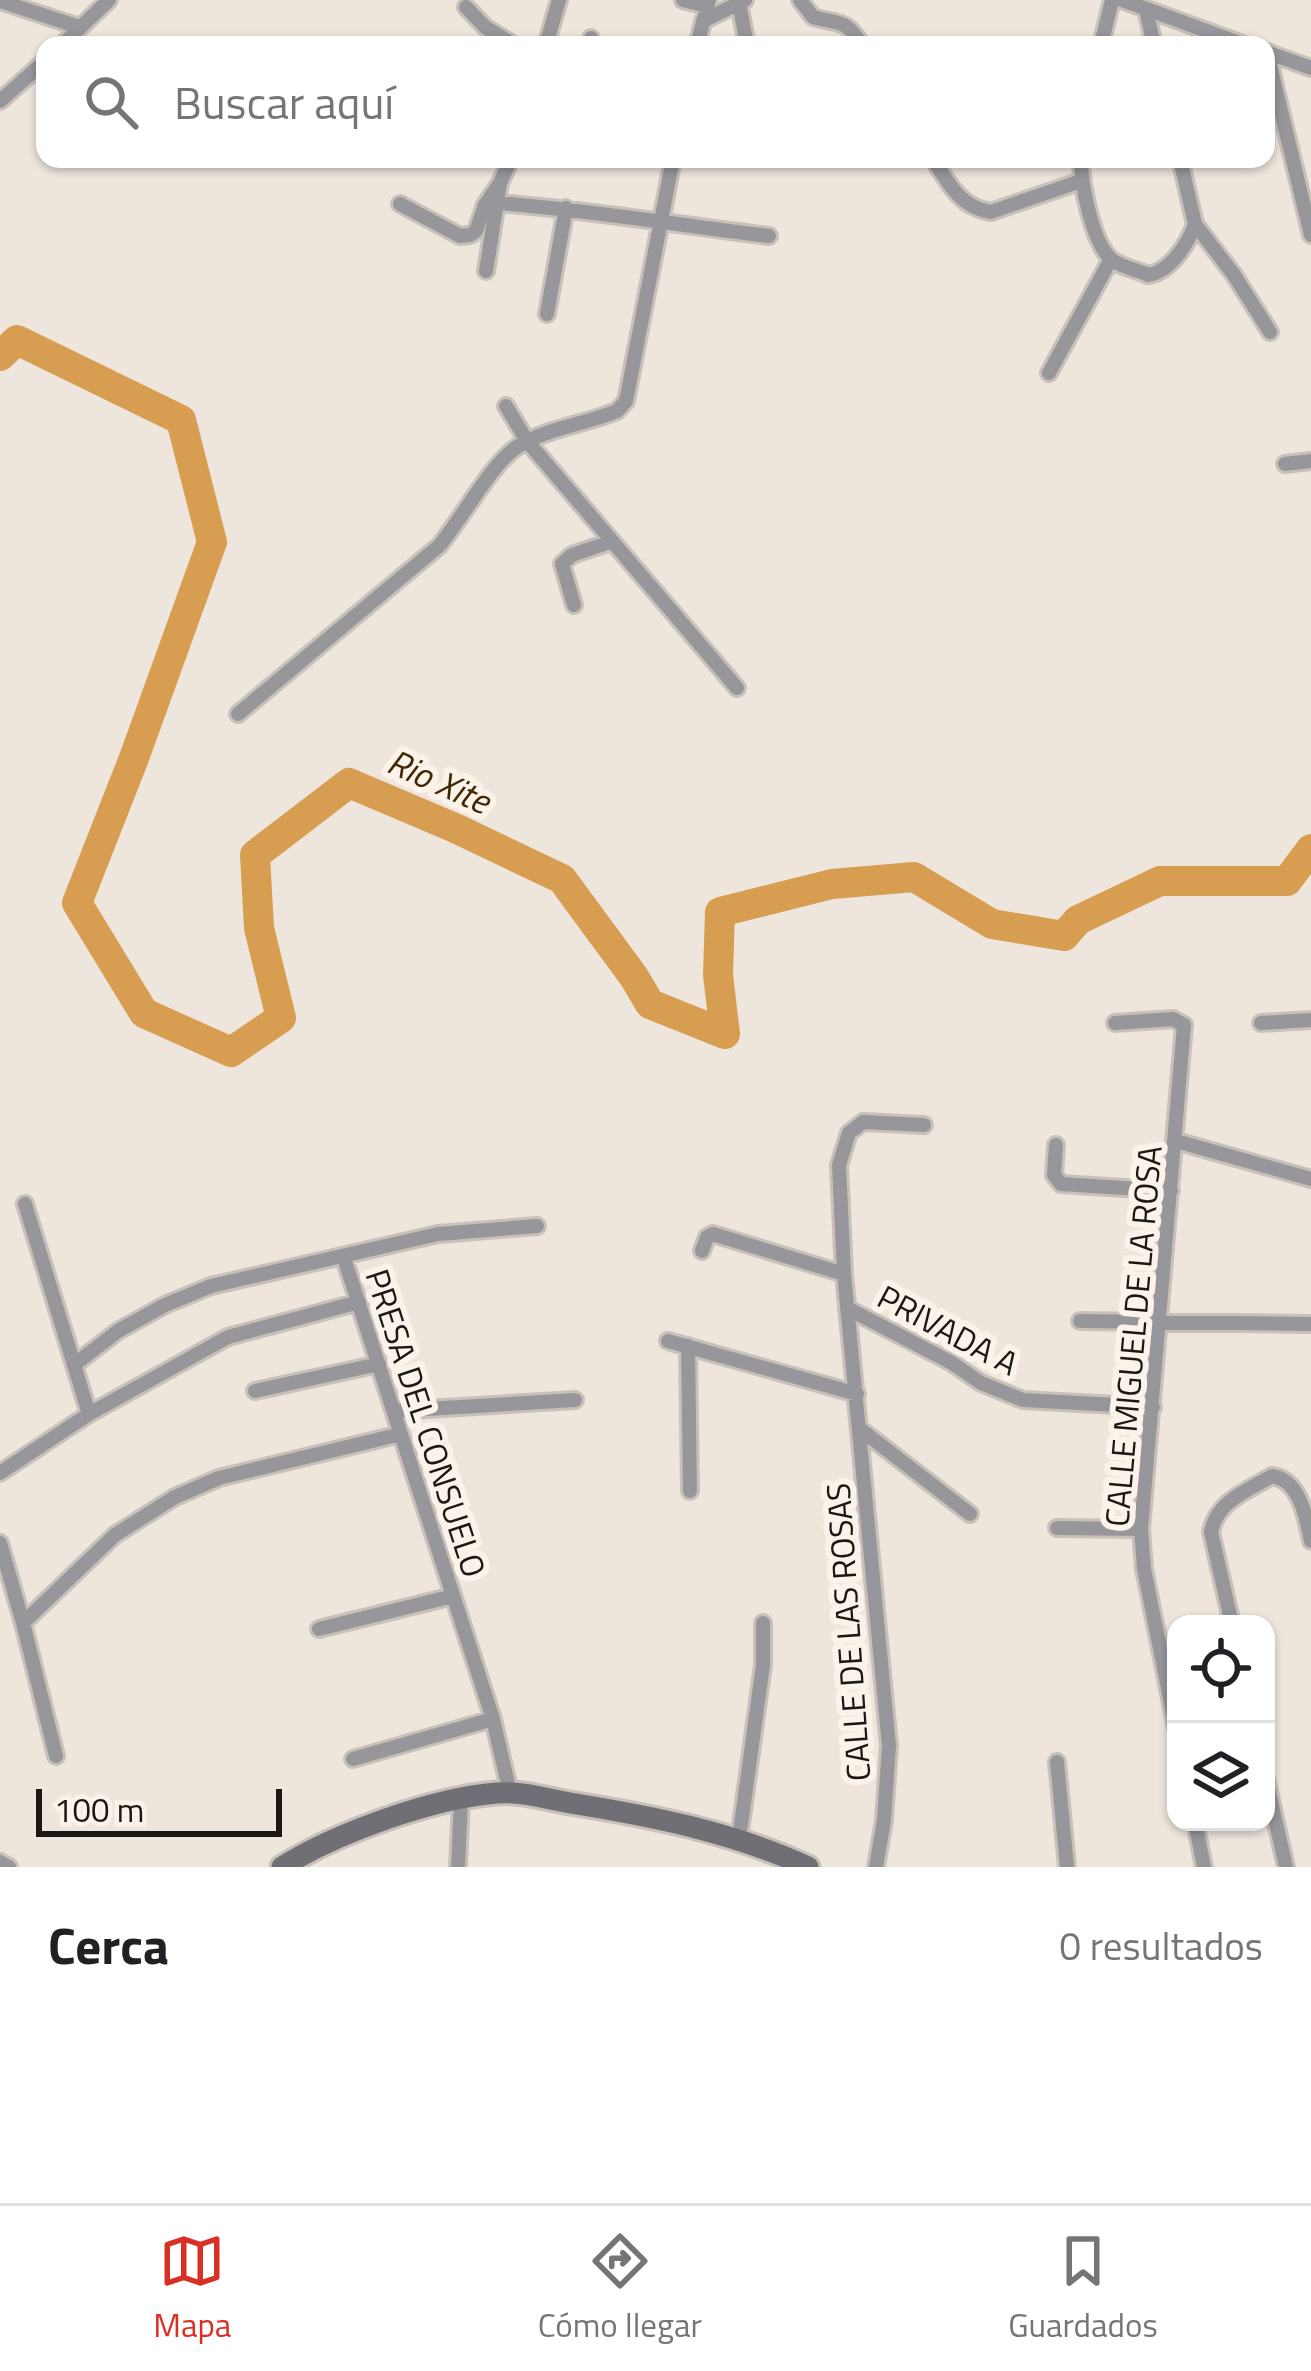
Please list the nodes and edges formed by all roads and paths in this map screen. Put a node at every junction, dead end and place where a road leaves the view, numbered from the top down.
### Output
1 (109, 0) edge
2 (559, 0) edge
3 (683, 0) edge
4 (800, 0) edge
5 (1112, 0) edge
6 (1122, 0) edge
7 (0, 1) edge
8 (742, 2) edge
9 (466, 7) dead end
10 (706, 9) edge
11 (1146, 10) junction
12 (80, 28) junction
13 (72, 36) edge
14 (500, 36) edge
15 (549, 36) edge
16 (746, 36) edge
17 (856, 36) edge
18 (1103, 36) edge
19 (1152, 36) edge
20 (1220, 36) edge
21 (1275, 55) edge
22 (1311, 68) edge
23 (36, 69) edge
24 (1275, 89) edge
25 (0, 101) edge
26 (507, 168) edge
27 (671, 168) edge
28 (939, 168) edge
29 (1082, 168) edge
30 (1182, 168) edge
31 (1081, 181) junction
32 (500, 183) junction
33 (499, 203) junction
34 (400, 204) dead end
35 (566, 208) junction
36 (661, 224) junction
37 (1195, 224) junction
38 (1311, 235) edge
39 (769, 236) dead end
40 (1111, 259) junction
41 (487, 271) dead end
42 (547, 314) dead end
43 (1270, 332) dead end
44 (1049, 373) dead end
45 (506, 406) dead end
46 (527, 441) junction
47 (1311, 461) edge
48 (1285, 464) dead end
49 (610, 542) junction
50 (574, 605) dead end
51 (736, 688) dead end
52 (238, 714) dead end
53 (1311, 1020) edge
54 (1115, 1023) dead end
55 (1261, 1023) dead end
56 (925, 1125) dead end
57 (1176, 1141) junction
58 (1057, 1144) dead end
59 (1311, 1180) edge
60 (1171, 1191) junction
61 (25, 1204) dead end
62 (537, 1226) dead end
63 (702, 1251) dead end
64 (344, 1258) junction
65 (844, 1274) junction
66 (359, 1302) junction
67 (848, 1308) junction
68 (1080, 1321) dead end
69 (1160, 1323) junction
70 (1311, 1324) edge
71 (668, 1341) dead end
72 (688, 1346) junction
73 (379, 1364) junction
74 (74, 1365) junction
75 (255, 1390) dead end
76 (856, 1394) junction
77 (575, 1400) dead end
78 (1153, 1407) junction
79 (394, 1411) junction
80 (89, 1414) junction
81 (860, 1429) junction
82 (401, 1434) junction
83 (0, 1473) edge
84 (690, 1491) dead end
85 (970, 1514) dead end
86 (1309, 1521) edge
87 (1057, 1528) dead end
88 (1141, 1529) junction
89 (1311, 1541) edge
90 (0, 1543) edge
91 (453, 1596) junction
92 (6, 1602) edge
93 (1230, 1615) edge
94 (23, 1623) junction
95 (763, 1623) dead end
96 (319, 1630) dead end
97 (493, 1719) junction
98 (1175, 1723) edge
99 (56, 1756) dead end
100 (353, 1759) dead end
101 (1057, 1762) dead end
102 (509, 1793) junction
103 (461, 1799) junction
104 (1275, 1819) edge
105 (1197, 1831) edge
106 (739, 1838) junction
107 (0, 1862) edge
108 (9, 1867) edge
109 (282, 1867) edge
110 (458, 1867) edge
111 (808, 1867) edge
112 (876, 1867) edge
113 (1067, 1867) edge
114 (1204, 1867) edge
115 (1286, 1867) edge

1 - 12 street
2 - 15 street
3 - 10 street
4 - 17 street
5 - 18 street
6 - 11 street
7 - 12 street
8 - 10 street
8 - 16 street
9 - 14 street
11 - 19 street
11 - 20 street
12 - 13 street
21 - 22 street
23 - 25 street
24 - 38 street
26 - 32 street
27 - 36 street
28 - 31 street
29 - 31 street
30 - 37 street
31 - 40 street
32 - 33 street
32 - 34 street
33 - 35 street
33 - 41 street
35 - 36 street
35 - 42 street
36 - 39 street
36 - 46 street
37 - 40 street
37 - 43 street
40 - 44 street
45 - 46 street
46 - 49 street
46 - 52 street
47 - 48 street
49 - 50 street
49 - 51 street
53 - 55 street
54 - 57 street, CALLE MIGUEL DE LA ROSA
56 - 65 street, CALLE DE LAS ROSAS
57 - 59 street
57 - 60 street, CALLE MIGUEL DE LA ROSA
58 - 60 street
60 - 69 street, CALLE MIGUEL DE LA ROSA
61 - 74 street
62 - 64 street, PRESA DEL CONSUELO
63 - 65 street
64 - 66 street, PRESA DEL CONSUELO
64 - 74 street
65 - 67 street, CALLE DE LAS ROSAS
66 - 73 street, PRESA DEL CONSUELO
66 - 80 street
67 - 76 street, CALLE DE LAS ROSAS
67 - 78 street, PRIVADA A
68 - 69 street
69 - 70 street
69 - 78 street, CALLE MIGUEL DE LA ROSA
71 - 72 street
72 - 76 street
72 - 84 street
73 - 75 street
73 - 79 street, PRESA DEL CONSUELO
74 - 80 street
76 - 81 street, CALLE DE LAS ROSAS
77 - 79 street
78 - 88 street, CALLE MIGUEL DE LA ROSA
79 - 82 street, PRESA DEL CONSUELO
80 - 83 street
81 - 85 street
81 - 112 street, CALLE DE LAS ROSAS
82 - 91 street, PRESA DEL CONSUELO
82 - 94 street
86 - 89 street
86 - 93 street
87 - 88 street
88 - 98 street, CALLE MIGUEL DE LA ROSA
90 - 92 street
91 - 96 street
91 - 97 street, PRESA DEL CONSUELO
92 - 94 street
94 - 99 street
95 - 106 street
97 - 100 street
97 - 102 street, PRESA DEL CONSUELO
101 - 113 street
102 - 103 street
102 - 106 street
103 - 109 street
103 - 110 street
104 - 115 street
105 - 114 street
106 - 111 street
107 - 108 street

